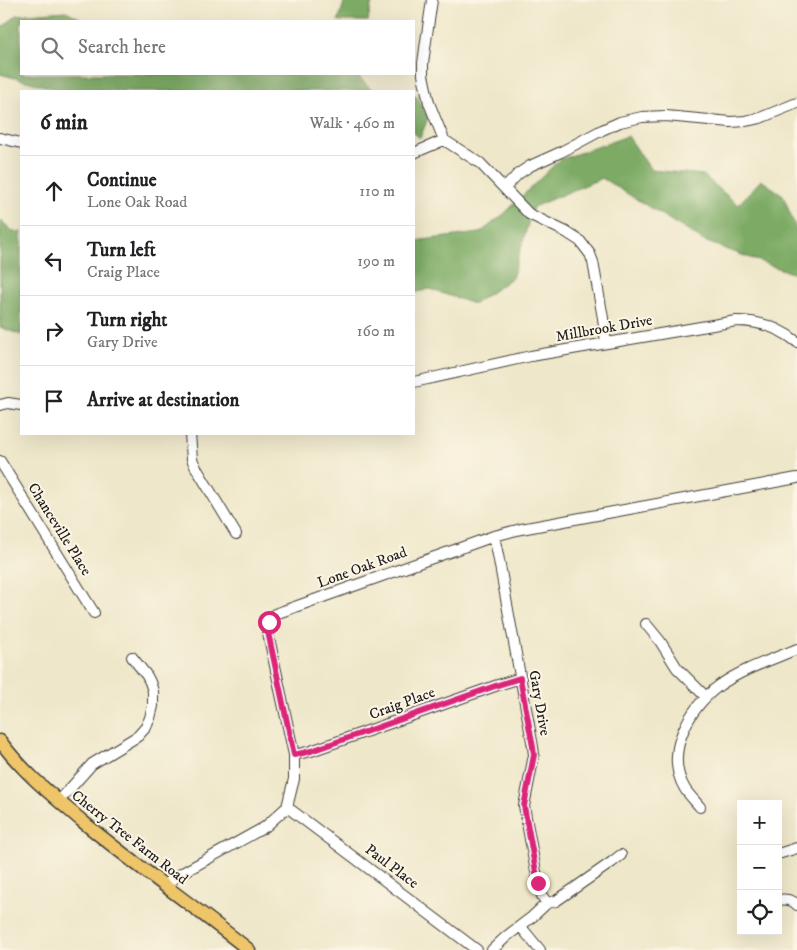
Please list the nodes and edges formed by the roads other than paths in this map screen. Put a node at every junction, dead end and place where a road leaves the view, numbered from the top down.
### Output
1 (432, 0) edge
2 (797, 103) edge
3 (0, 138) edge
4 (444, 140) junction
5 (20, 143) edge
6 (415, 153) edge
7 (505, 188) junction
8 (797, 342) edge
9 (606, 343) junction
10 (415, 382) edge
11 (0, 405) edge
12 (20, 405) edge
13 (190, 435) edge
14 (0, 461) edge
15 (797, 478) edge
16 (236, 534) dead end
17 (494, 536) junction
18 (94, 613) dead end
19 (646, 624) dead end
20 (797, 649) edge
21 (132, 657) dead end
22 (520, 678) junction
23 (706, 697) junction
24 (0, 741) edge
25 (294, 755) junction
26 (59, 801) junction
27 (287, 807) junction
28 (700, 807) dead end
29 (797, 848) edge
30 (782, 853) edge
31 (620, 855) dead end
32 (164, 885) junction
33 (782, 899) edge
34 (547, 903) junction
35 (797, 905) edge
36 (520, 927) junction
37 (249, 950) edge
38 (477, 950) edge
39 (492, 950) edge
40 (540, 950) edge

1 - 4 street
2 - 7 street
3 - 5 street
4 - 6 street
4 - 7 street
7 - 9 street
8 - 9 street, Millbrook Drive
9 - 10 street, Millbrook Drive
11 - 12 street
13 - 16 street
14 - 18 street, Chanceville Place
15 - 17 street, Lone Oak Road
17 - 22 street, Gary Drive
17 - 25 street, Lone Oak Road
19 - 23 street
20 - 23 street
21 - 26 street
22 - 25 street, Craig Place
22 - 34 street, Gary Drive
23 - 28 street
24 - 26 main road, Cherry Tree Farm Road
25 - 27 street, Lone Oak Road
26 - 32 main road, Cherry Tree Farm Road
27 - 32 street
27 - 38 street, Paul Place
29 - 30 street
31 - 34 street
32 - 37 main road, Cherry Tree Farm Road
33 - 35 street
34 - 36 street
36 - 39 street
36 - 40 street

